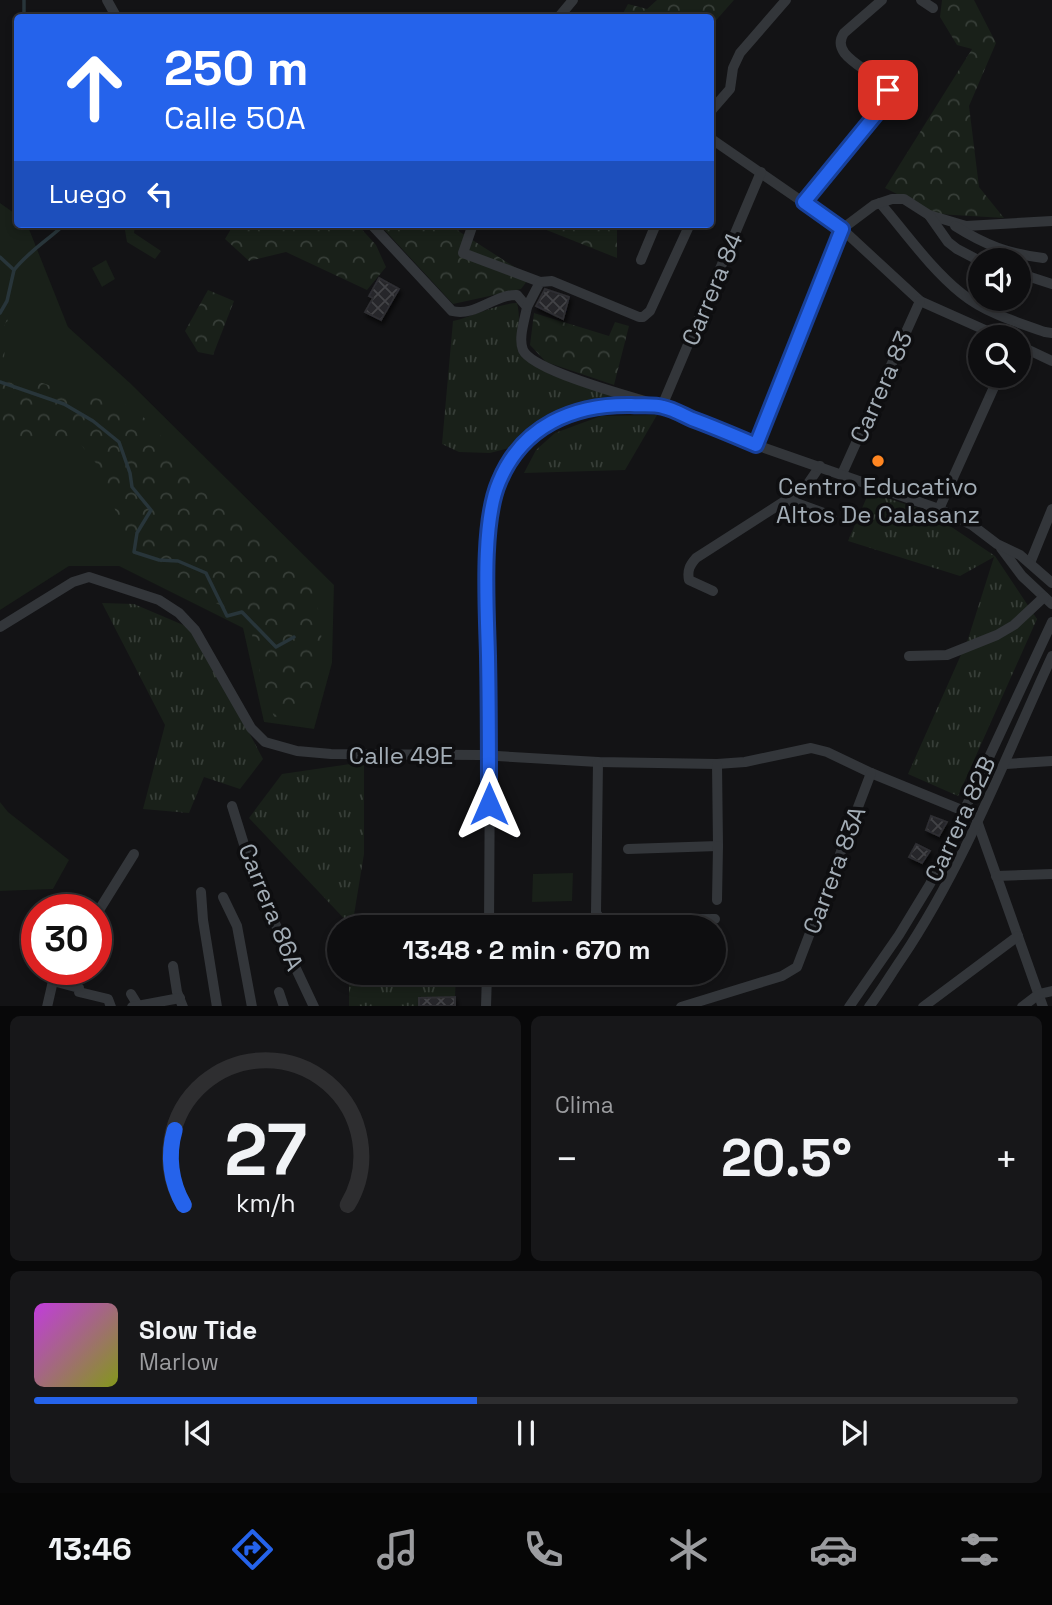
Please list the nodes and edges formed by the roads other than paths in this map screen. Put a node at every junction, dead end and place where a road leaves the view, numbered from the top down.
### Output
1 (573, 0) edge
2 (786, 0) edge
3 (882, 0) edge
4 (922, 0) edge
5 (933, 8) dead end
6 (561, 14) edge
7 (714, 108) edge
8 (714, 141) edge
9 (761, 172) junction
10 (804, 202) junction
11 (880, 202) junction
12 (929, 215) junction
13 (1052, 221) edge
14 (950, 223) junction
15 (375, 228) edge
16 (472, 228) edge
17 (654, 228) edge
18 (688, 228) edge
19 (842, 229) junction
20 (968, 255) edge
21 (1044, 258) dead end
22 (641, 260) dead end
23 (1031, 277) edge
24 (540, 282) junction
25 (1052, 284) edge
26 (920, 301) junction
27 (527, 307) junction
28 (974, 325) edge
29 (1052, 333) edge
30 (1031, 352) edge
31 (1052, 362) edge
32 (994, 388) edge
33 (663, 406) junction
34 (756, 445) junction
35 (820, 466) junction
36 (842, 474) junction
37 (788, 500) junction
38 (939, 509) junction
39 (1052, 509) edge
40 (832, 516) dead end
41 (997, 544) junction
42 (1030, 563) junction
43 (1052, 583) edge
44 (713, 591) dead end
45 (1048, 600) edge
46 (1052, 622) edge
47 (0, 626) edge
48 (909, 656) dead end
49 (1052, 656) edge
50 (489, 757) junction
51 (1052, 761) edge
52 (598, 762) junction
53 (717, 764) junction
54 (1006, 764) junction
55 (871, 773) junction
56 (232, 806) dead end
57 (964, 811) junction
58 (977, 821) junction
59 (718, 846) junction
60 (628, 849) dead end
61 (134, 854) dead end
62 (1052, 874) edge
63 (996, 876) junction
64 (201, 892) dead end
65 (109, 894) edge
66 (223, 897) dead end
67 (718, 900) dead end
68 (489, 915) edge
69 (597, 915) edge
70 (1017, 936) junction
71 (173, 966) dead end
72 (52, 985) edge
73 (68, 985) edge
74 (487, 985) edge
75 (1052, 991) edge
76 (279, 992) dead end
77 (1038, 994) junction
78 (182, 1002) edge
79 (135, 1003) edge
80 (47, 1006) edge
81 (111, 1006) edge
82 (217, 1006) edge
83 (252, 1006) edge
84 (284, 1006) edge
85 (314, 1006) edge
86 (486, 1006) edge
87 (681, 1006) edge
88 (849, 1006) edge
89 (869, 1006) edge
90 (923, 1006) edge
91 (1022, 1006) edge
92 (1043, 1006) edge

1 - 6 street
2 - 7 street
3 - 10 street
4 - 5 street
8 - 9 street
9 - 10 street
9 - 33 street, Carrera 84
10 - 19 street
11 - 12 street
11 - 19 street
11 - 29 street
12 - 14 street
12 - 20 street
13 - 14 street
14 - 21 street
15 - 27 street
16 - 24 street
17 - 22 street
18 - 24 street
19 - 26 street
19 - 34 street
23 - 25 street
24 - 27 street
26 - 28 street
26 - 36 street, Carrera 83
27 - 33 street
30 - 31 street
32 - 38 street
33 - 34 street
33 - 50 street
34 - 35 street
35 - 36 street
35 - 37 street
36 - 38 street
37 - 40 street
37 - 44 street
38 - 41 street
39 - 42 street
41 - 42 street
41 - 45 street
42 - 43 street
45 - 48 street
46 - 57 street, Carrera 82B
47 - 50 street, Calle 49E
49 - 54 street, Carrera 82B
50 - 52 street, Calle 49E
50 - 68 street
51 - 54 street
52 - 53 street, Calle 49E
52 - 69 street
53 - 55 street, Calle 49E
53 - 59 street
54 - 58 street, Carrera 82B
55 - 57 street, Calle 49E
55 - 87 street, Carrera 83A
56 - 85 street, Carrera 86A
57 - 88 street, Carrera 82B
58 - 63 street
58 - 89 street, Carrera 82B
59 - 60 street
59 - 67 street
61 - 65 street
62 - 63 street
63 - 70 street
64 - 82 street
66 - 83 street
70 - 77 street
70 - 90 street
71 - 78 street
72 - 80 street
73 - 81 street
74 - 86 street
75 - 77 street
76 - 84 street
77 - 91 street
77 - 92 street
78 - 79 street

